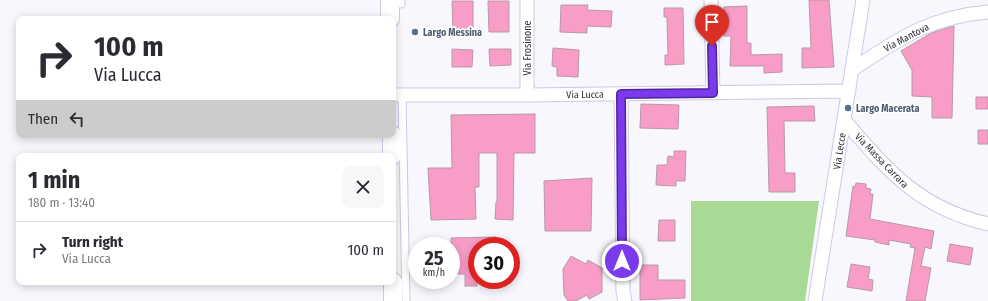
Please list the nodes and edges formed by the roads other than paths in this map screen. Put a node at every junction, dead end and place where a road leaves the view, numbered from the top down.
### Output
1 (528, 0) edge
2 (711, 0) edge
3 (863, 0) edge
4 (398, 1) edge
5 (988, 12) edge
6 (391, 16) edge
7 (853, 69) junction
8 (849, 91) junction
9 (713, 93) junction
10 (621, 94) junction
11 (398, 96) edge
12 (527, 96) junction
13 (844, 120) junction
14 (392, 138) edge
15 (392, 153) edge
16 (988, 224) edge
17 (393, 285) edge
18 (393, 301) edge
19 (406, 301) edge
20 (625, 301) edge
21 (815, 301) edge

1 - 12 street, Via Frosinone
2 - 9 street
3 - 7 street, Via Lecce
4 - 6 street
5 - 7 street, Via Mantova
7 - 8 street, Via Lecce
8 - 9 street, Via Lucca
8 - 13 street, Via Lecce
9 - 10 street, Via Lucca
10 - 12 street, Via Lucca
10 - 20 street
11 - 12 street, Via Lucca
11 - 19 lane
13 - 16 street, Via Massa Carrara
13 - 21 street, Via Lecce
14 - 15 street
17 - 18 street

